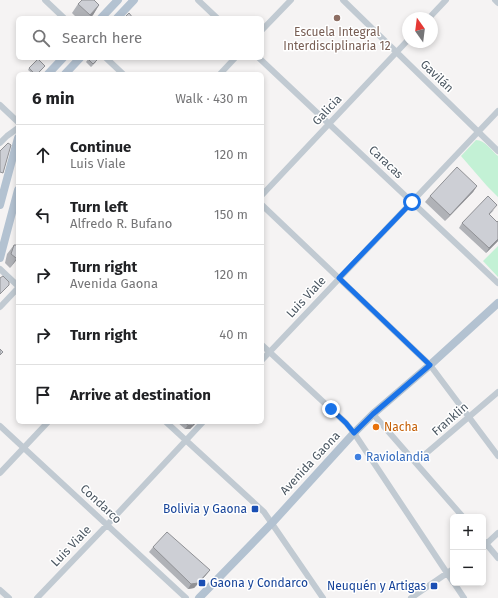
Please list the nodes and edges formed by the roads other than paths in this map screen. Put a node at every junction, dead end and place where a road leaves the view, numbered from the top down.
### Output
1 (45, 0) edge
2 (118, 0) edge
3 (134, 0) edge
4 (198, 0) edge
5 (291, 0) edge
6 (343, 0) edge
7 (446, 0) edge
8 (495, 0) edge
9 (498, 3) edge
10 (435, 12) edge
11 (62, 16) edge
12 (103, 16) edge
13 (119, 16) edge
14 (215, 16) edge
15 (264, 28) edge
16 (402, 47) edge
17 (397, 52) junction
18 (61, 60) edge
19 (78, 60) edge
20 (108, 60) edge
21 (233, 60) edge
22 (261, 60) edge
23 (50, 72) edge
24 (67, 72) edge
25 (121, 72) edge
26 (222, 72) edge
27 (0, 105) edge
28 (498, 110) edge
29 (16, 120) edge
30 (329, 124) junction
31 (16, 129) edge
32 (478, 132) junction
33 (0, 143) edge
34 (16, 145) edge
35 (498, 151) edge
36 (264, 193) edge
37 (16, 198) edge
38 (412, 202) junction
39 (0, 205) edge
40 (264, 207) edge
41 (0, 258) edge
42 (0, 269) edge
43 (339, 278) junction
44 (498, 283) edge
45 (16, 285) edge
46 (16, 289) edge
47 (498, 303) edge
48 (0, 307) edge
49 (264, 347) edge
50 (270, 352) junction
51 (264, 358) edge
52 (430, 365) junction
53 (498, 392) edge
54 (373, 414) junction
55 (470, 417) junction
56 (46, 424) edge
57 (168, 424) edge
58 (201, 424) edge
59 (0, 426) edge
60 (354, 433) junction
61 (186, 440) junction
62 (24, 448) junction
63 (498, 456) edge
64 (416, 462) junction
65 (0, 473) edge
66 (461, 514) edge
67 (272, 522) junction
68 (107, 525) junction
69 (498, 533) edge
70 (486, 542) edge
71 (486, 546) edge
72 (498, 558) edge
73 (450, 571) edge
74 (447, 573) junction
75 (450, 578) edge
76 (456, 586) edge
77 (0, 590) edge
78 (9, 598) edge
79 (37, 598) edge
80 (186, 598) edge
81 (199, 598) edge
82 (323, 598) edge
83 (411, 598) edge
84 (464, 598) edge

1 - 11 street
2 - 12 main road
3 - 13 main road
4 - 14 street
5 - 15 street
6 - 17 street, Gavilán
7 - 10 street
8 - 9 street
16 - 17 street, Galicia
17 - 30 street, Galicia
17 - 32 street, Gavilán
18 - 23 main road
19 - 24 main road
20 - 25 street
21 - 26 street
22 - 30 street, Caracas
27 - 29 street
28 - 32 street, Luis Viale
30 - 36 street, Galicia
30 - 38 street, Caracas
31 - 33 street
32 - 35 street, Gavilán
32 - 38 street, Luis Viale
34 - 39 main road
37 - 41 main road
38 - 43 street, Luis Viale
38 - 44 street, Caracas
40 - 43 street
42 - 45 street
43 - 50 street, Luis Viale
43 - 52 street
46 - 48 street
47 - 52 main road, Avenida Gaona
49 - 50 street
50 - 51 street, Luis Viale
50 - 60 street
52 - 54 main road, Avenida Gaona
52 - 55 street
53 - 55 street, Franklin
54 - 60 main road, Avenida Gaona
54 - 64 street
55 - 63 street
55 - 64 street, Franklin
56 - 62 street
57 - 61 street
58 - 61 street, Luis Viale
59 - 62 street, Condarco
60 - 67 main road, Avenida Gaona
60 - 74 street
61 - 67 street
61 - 68 street, Luis Viale
62 - 65 street
62 - 68 street, Condarco
64 - 66 street
67 - 81 main road, Avenida Gaona
67 - 82 street
68 - 79 street, Luis Viale
68 - 80 street, Condarco
69 - 70 street
71 - 72 street
73 - 74 street
74 - 75 street
74 - 83 street
76 - 84 street
77 - 78 street

